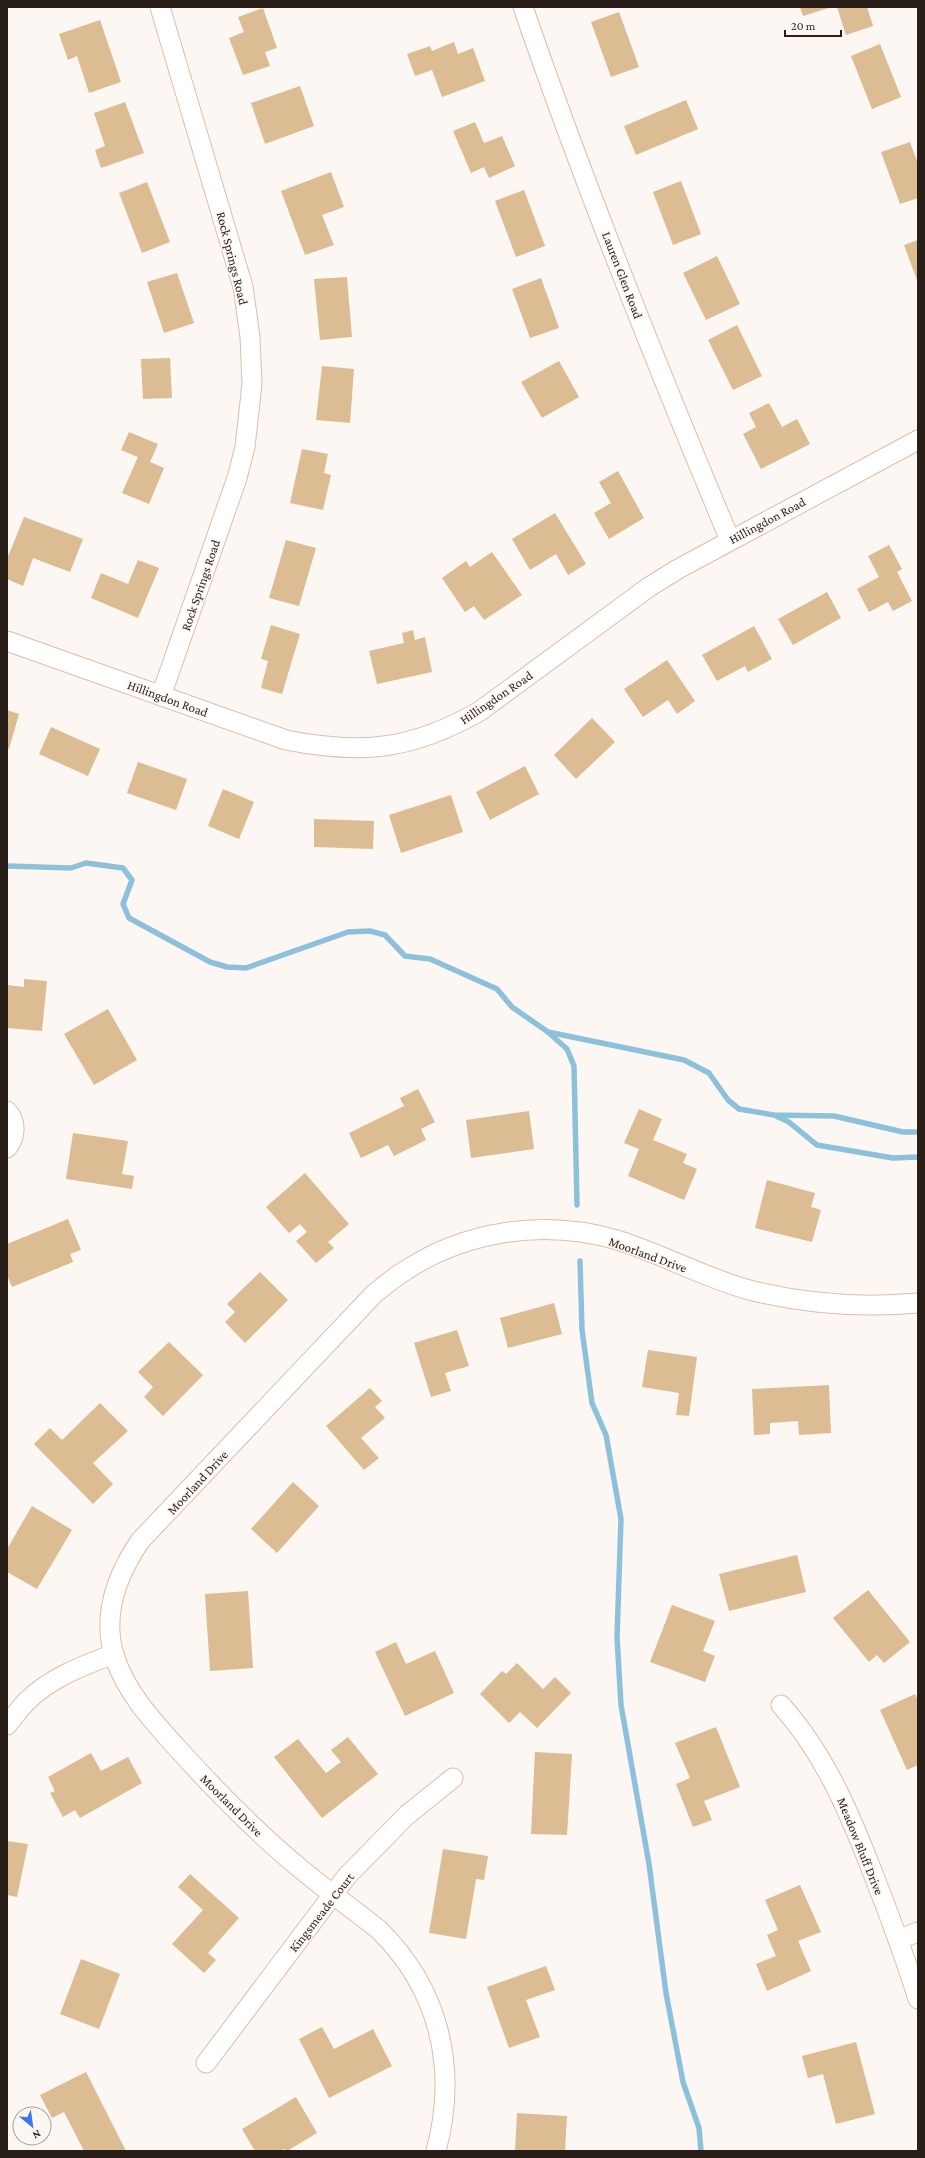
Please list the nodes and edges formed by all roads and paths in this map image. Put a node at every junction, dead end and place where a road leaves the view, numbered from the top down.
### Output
1 (160, 7) edge
2 (523, 7) edge
3 (918, 440) edge
4 (730, 540) junction
5 (7, 641) edge
6 (161, 696) junction
7 (7, 1111) edge
8 (7, 1148) edge
9 (918, 1303) edge
10 (114, 1654) junction
11 (781, 1705) dead end
12 (7, 1725) edge
13 (453, 1778) dead end
14 (333, 1894) junction
15 (918, 1932) edge
16 (899, 1939) junction
17 (918, 1999) edge
18 (206, 2063) dead end
19 (436, 2151) edge

1 - 6 street, Rock Springs Road
2 - 4 street, Lauren Glen Road
3 - 4 street, Hillingdon Road
4 - 6 street, Hillingdon Road
5 - 6 street, Hillingdon Road
7 - 8 street
9 - 10 street, Moorland Drive
10 - 12 street
10 - 14 street, Moorland Drive
11 - 16 street, Meadow Bluff Drive
13 - 14 street, Kingsmeade Court
14 - 18 street, Kingsmeade Court
14 - 19 street, Moorland Drive
15 - 16 street
16 - 17 street, Meadow Bluff Drive

